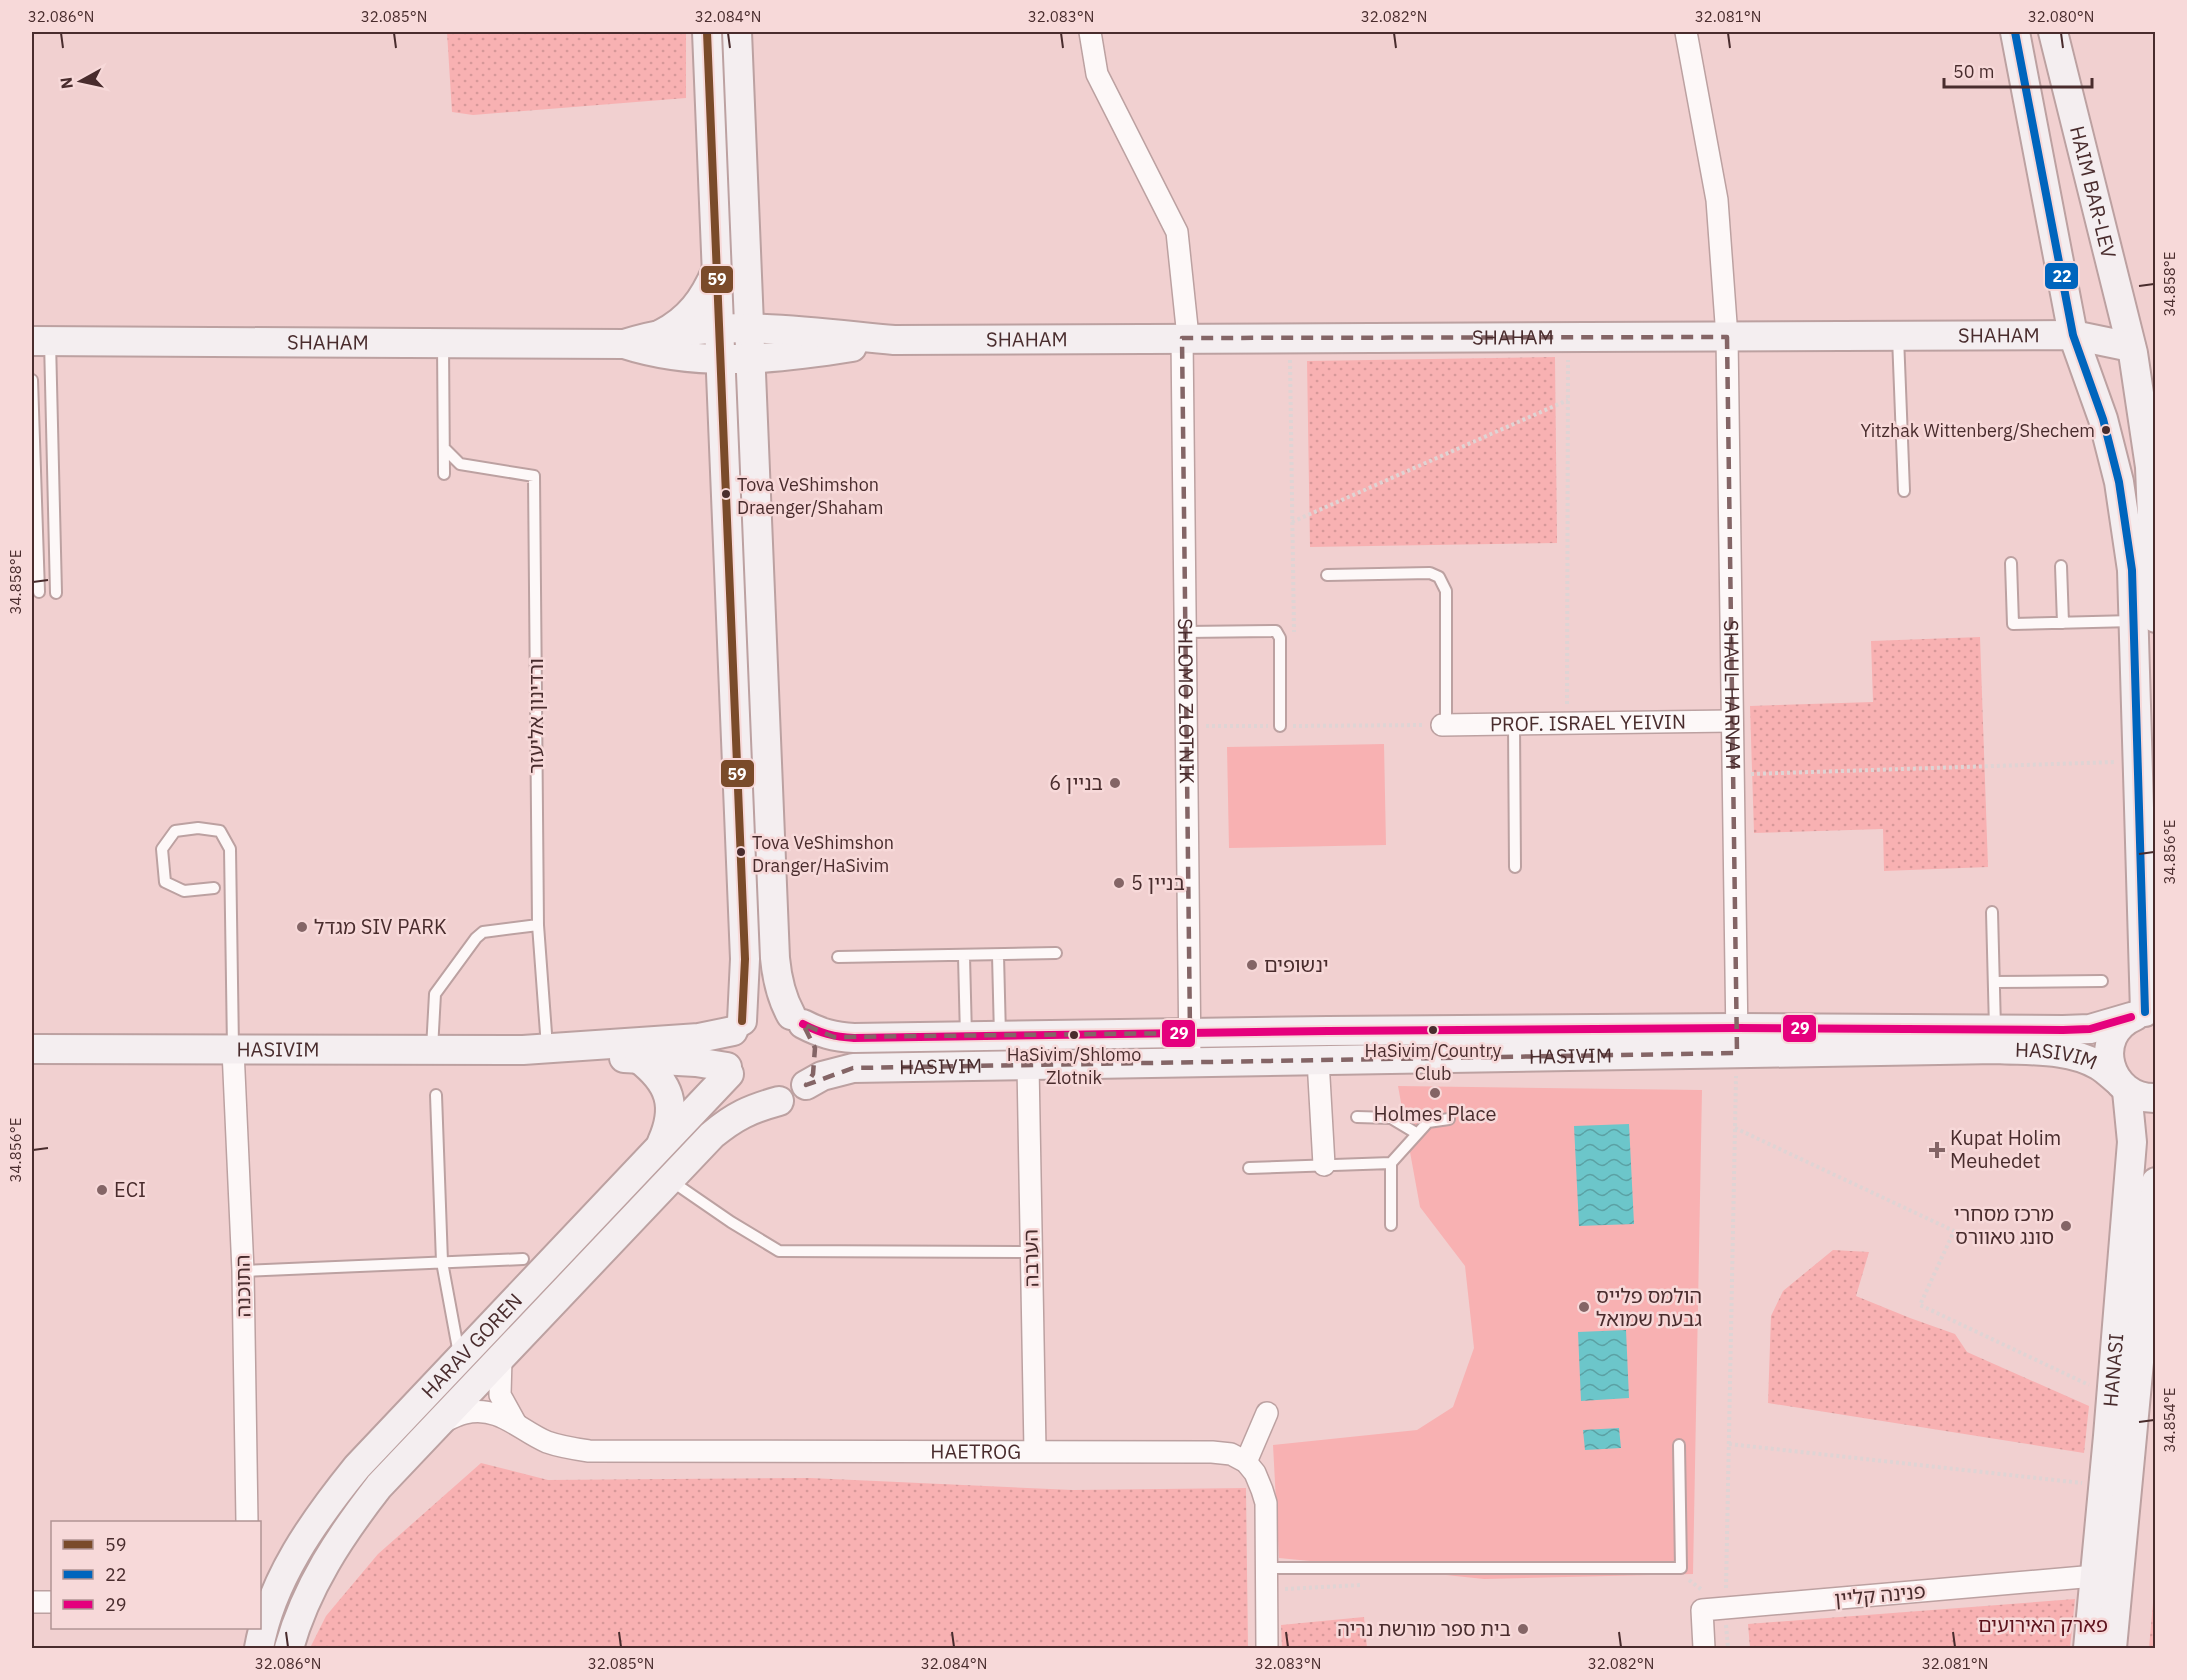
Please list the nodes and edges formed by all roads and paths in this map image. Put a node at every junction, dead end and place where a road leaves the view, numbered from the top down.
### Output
1 (707, 32) edge
2 (737, 32) edge
3 (1090, 32) edge
4 (1686, 32) edge
5 (2015, 32) edge
6 (2053, 32) edge
7 (717, 269) junction
8 (719, 330) junction
9 (749, 330) junction
10 (658, 335) junction
11 (2073, 335) junction
12 (1290, 337) junction
13 (1568, 337) junction
14 (1726, 337) junction
15 (1898, 337) junction
16 (1185, 338) junction
17 (894, 340) junction
18 (41, 341) edge
19 (443, 344) junction
20 (624, 344) junction
21 (2132, 350) junction
22 (720, 358) junction
23 (750, 358) junction
24 (32, 380) edge
25 (1568, 400) junction
26 (444, 448) junction
27 (444, 474) dead end
28 (1904, 491) dead end
29 (1292, 522) junction
30 (2011, 563) dead end
31 (2061, 566) dead end
32 (1327, 575) dead end
33 (39, 592) dead end
34 (56, 593) dead end
35 (2144, 620) edge
36 (2063, 623) junction
37 (1185, 632) junction
38 (1294, 642) dead end
39 (1732, 721) junction
40 (1567, 723) junction
41 (1514, 724) junction
42 (1444, 725) junction
43 (1186, 726) junction
44 (1280, 726) junction
45 (2137, 761) junction
46 (1733, 775) junction
47 (1515, 867) dead end
48 (214, 888) dead end
49 (1992, 912) dead end
50 (538, 925) junction
51 (1056, 953) dead end
52 (998, 955) junction
53 (964, 956) junction
54 (838, 957) dead end
55 (2102, 981) dead end
56 (1994, 982) junction
57 (2144, 1014) edge
58 (797, 1020) junction
59 (738, 1026) junction
60 (1995, 1030) junction
61 (1190, 1033) junction
62 (966, 1036) junction
63 (1000, 1036) junction
64 (1737, 1041) junction
65 (32, 1049) edge
66 (233, 1050) junction
67 (432, 1050) junction
68 (539, 1051) junction
69 (639, 1059) junction
70 (1318, 1060) junction
71 (1190, 1062) junction
72 (1028, 1065) junction
73 (728, 1070) junction
74 (806, 1085) junction
75 (2122, 1085) junction
76 (436, 1095) dead end
77 (2156, 1098) edge
78 (779, 1101) junction
79 (1357, 1117) dead end
80 (1449, 1119) dead end
81 (1735, 1128) junction
82 (1416, 1133) junction
83 (659, 1148) junction
84 (1391, 1163) junction
85 (1324, 1165) junction
86 (1248, 1168) dead end
87 (670, 1179) junction
88 (2156, 1182) edge
89 (1391, 1225) dead end
90 (1031, 1252) junction
91 (523, 1259) dead end
92 (442, 1262) junction
93 (243, 1271) junction
94 (460, 1358) junction
95 (501, 1358) junction
96 (2111, 1395) junction
97 (1267, 1413) dead end
98 (516, 1424) junction
99 (438, 1425) junction
100 (1729, 1444) junction
101 (1679, 1445) dead end
102 (1035, 1450) junction
103 (1246, 1462) junction
104 (2103, 1485) junction
105 (247, 1521) edge
106 (1266, 1568) junction
107 (2095, 1576) junction
108 (32, 1602) edge
109 (51, 1602) edge
110 (1725, 1608) junction
111 (259, 1639) edge
112 (289, 1648) edge
113 (1267, 1648) edge
114 (1704, 1648) edge
115 (1728, 1648) edge
116 (2088, 1648) edge
117 (2112, 1648) edge

1 - 7 street
2 - 9 street
3 - 16 street, SHLOMO ZLOTNIK
4 - 14 street, SHAUL HARNAM
5 - 11 street
6 - 21 street, HAIM BAR-LEV
7 - 8 street
7 - 10 street
8 - 9 street, SHAHAM
8 - 10 street, SHAHAM
8 - 22 street
9 - 17 street, SHAHAM
9 - 23 street
10 - 20 street, SHAHAM
11 - 15 street, SHAHAM
11 - 21 street, SHAHAM
11 - 35 street
12 - 13 street, SHAHAM
12 - 16 street, SHAHAM
12 - 29 path
13 - 14 street, SHAHAM
13 - 25 path
14 - 15 street, SHAHAM
14 - 39 street, SHAUL HARNAM
15 - 28 lane
16 - 17 street, SHAHAM
16 - 37 street, SHLOMO ZLOTNIK
17 - 23 street, SHAHAM
18 - 19 street, SHAHAM
18 - 34 lane
19 - 20 street, SHAHAM
19 - 26 lane
20 - 22 street, SHAHAM
21 - 35 street, HAIM BAR-LEV
22 - 23 street, SHAHAM
22 - 59 street
23 - 58 street
24 - 33 lane
25 - 29 path
25 - 40 path
26 - 27 lane
26 - 50 lane, ורדינון אליעזר
29 - 38 path
30 - 36 lane
31 - 36 lane
32 - 42 lane
35 - 36 lane
35 - 45 street
37 - 43 street, SHLOMO ZLOTNIK
37 - 44 lane
39 - 40 street, PROF. ISRAEL YEIVIN
39 - 46 street, SHAUL HARNAM
40 - 41 street, PROF. ISRAEL YEIVIN
41 - 42 street, PROF. ISRAEL YEIVIN
41 - 47 lane
42 - 44 path
43 - 44 path
43 - 61 street, SHLOMO ZLOTNIK
45 - 46 path
45 - 57 street
46 - 64 street, SHAUL HARNAM
48 - 66 lane
49 - 56 lane
50 - 67 lane
50 - 68 lane, ורדינון אליעזר
51 - 52 lane
52 - 53 lane
52 - 63 lane
53 - 54 lane
53 - 62 lane
55 - 56 lane
56 - 60 lane
57 - 60 street, HASIVIM
57 - 75 street, HANASI
58 - 59 street
58 - 62 street, HASIVIM
58 - 74 street
59 - 68 street, HASIVIM
59 - 73 street
60 - 64 street, HASIVIM
61 - 63 street, HASIVIM
61 - 64 street, HASIVIM
61 - 71 street, SHLOMO ZLOTNIK
62 - 63 street, HASIVIM
64 - 70 street, HASIVIM
64 - 75 street, HASIVIM
64 - 81 path
65 - 66 street, HASIVIM
66 - 67 street, HASIVIM
66 - 93 street, התוכנה
67 - 68 street, HASIVIM
68 - 69 street, HASIVIM
69 - 73 street, HASIVIM
69 - 83 street
70 - 71 street, HASIVIM
70 - 85 street
71 - 72 street, HASIVIM
72 - 74 street, HASIVIM
72 - 90 street, הערבה
73 - 78 street
73 - 83 street, HARAV GOREN
74 - 78 street
75 - 77 street
75 - 96 street, HANASI
76 - 92 lane
78 - 87 street, HARAV GOREN
79 - 82 lane
80 - 82 lane
81 - 96 path
81 - 100 path
82 - 84 lane
83 - 94 street, HARAV GOREN
84 - 85 lane
84 - 89 lane
85 - 86 lane
87 - 90 lane
87 - 95 street, HARAV GOREN
88 - 117 street, HANASI
90 - 102 street, הערבה
91 - 92 lane
92 - 93 lane
92 - 94 lane
93 - 105 street, התוכנה
94 - 111 street, HARAV GOREN
95 - 98 street
95 - 99 street, HARAV GOREN
96 - 104 street, HANASI
97 - 103 street
98 - 99 street, HAETROG
98 - 102 street, HAETROG
99 - 112 street, HARAV GOREN
100 - 104 path
100 - 110 path
101 - 106 lane
102 - 103 street, HAETROG
103 - 106 street
104 - 107 street, HANASI
106 - 113 street
107 - 110 street, פנינה קליין
107 - 116 street, HANASI
108 - 109 street
110 - 114 street, פנינה קליין
110 - 115 path

